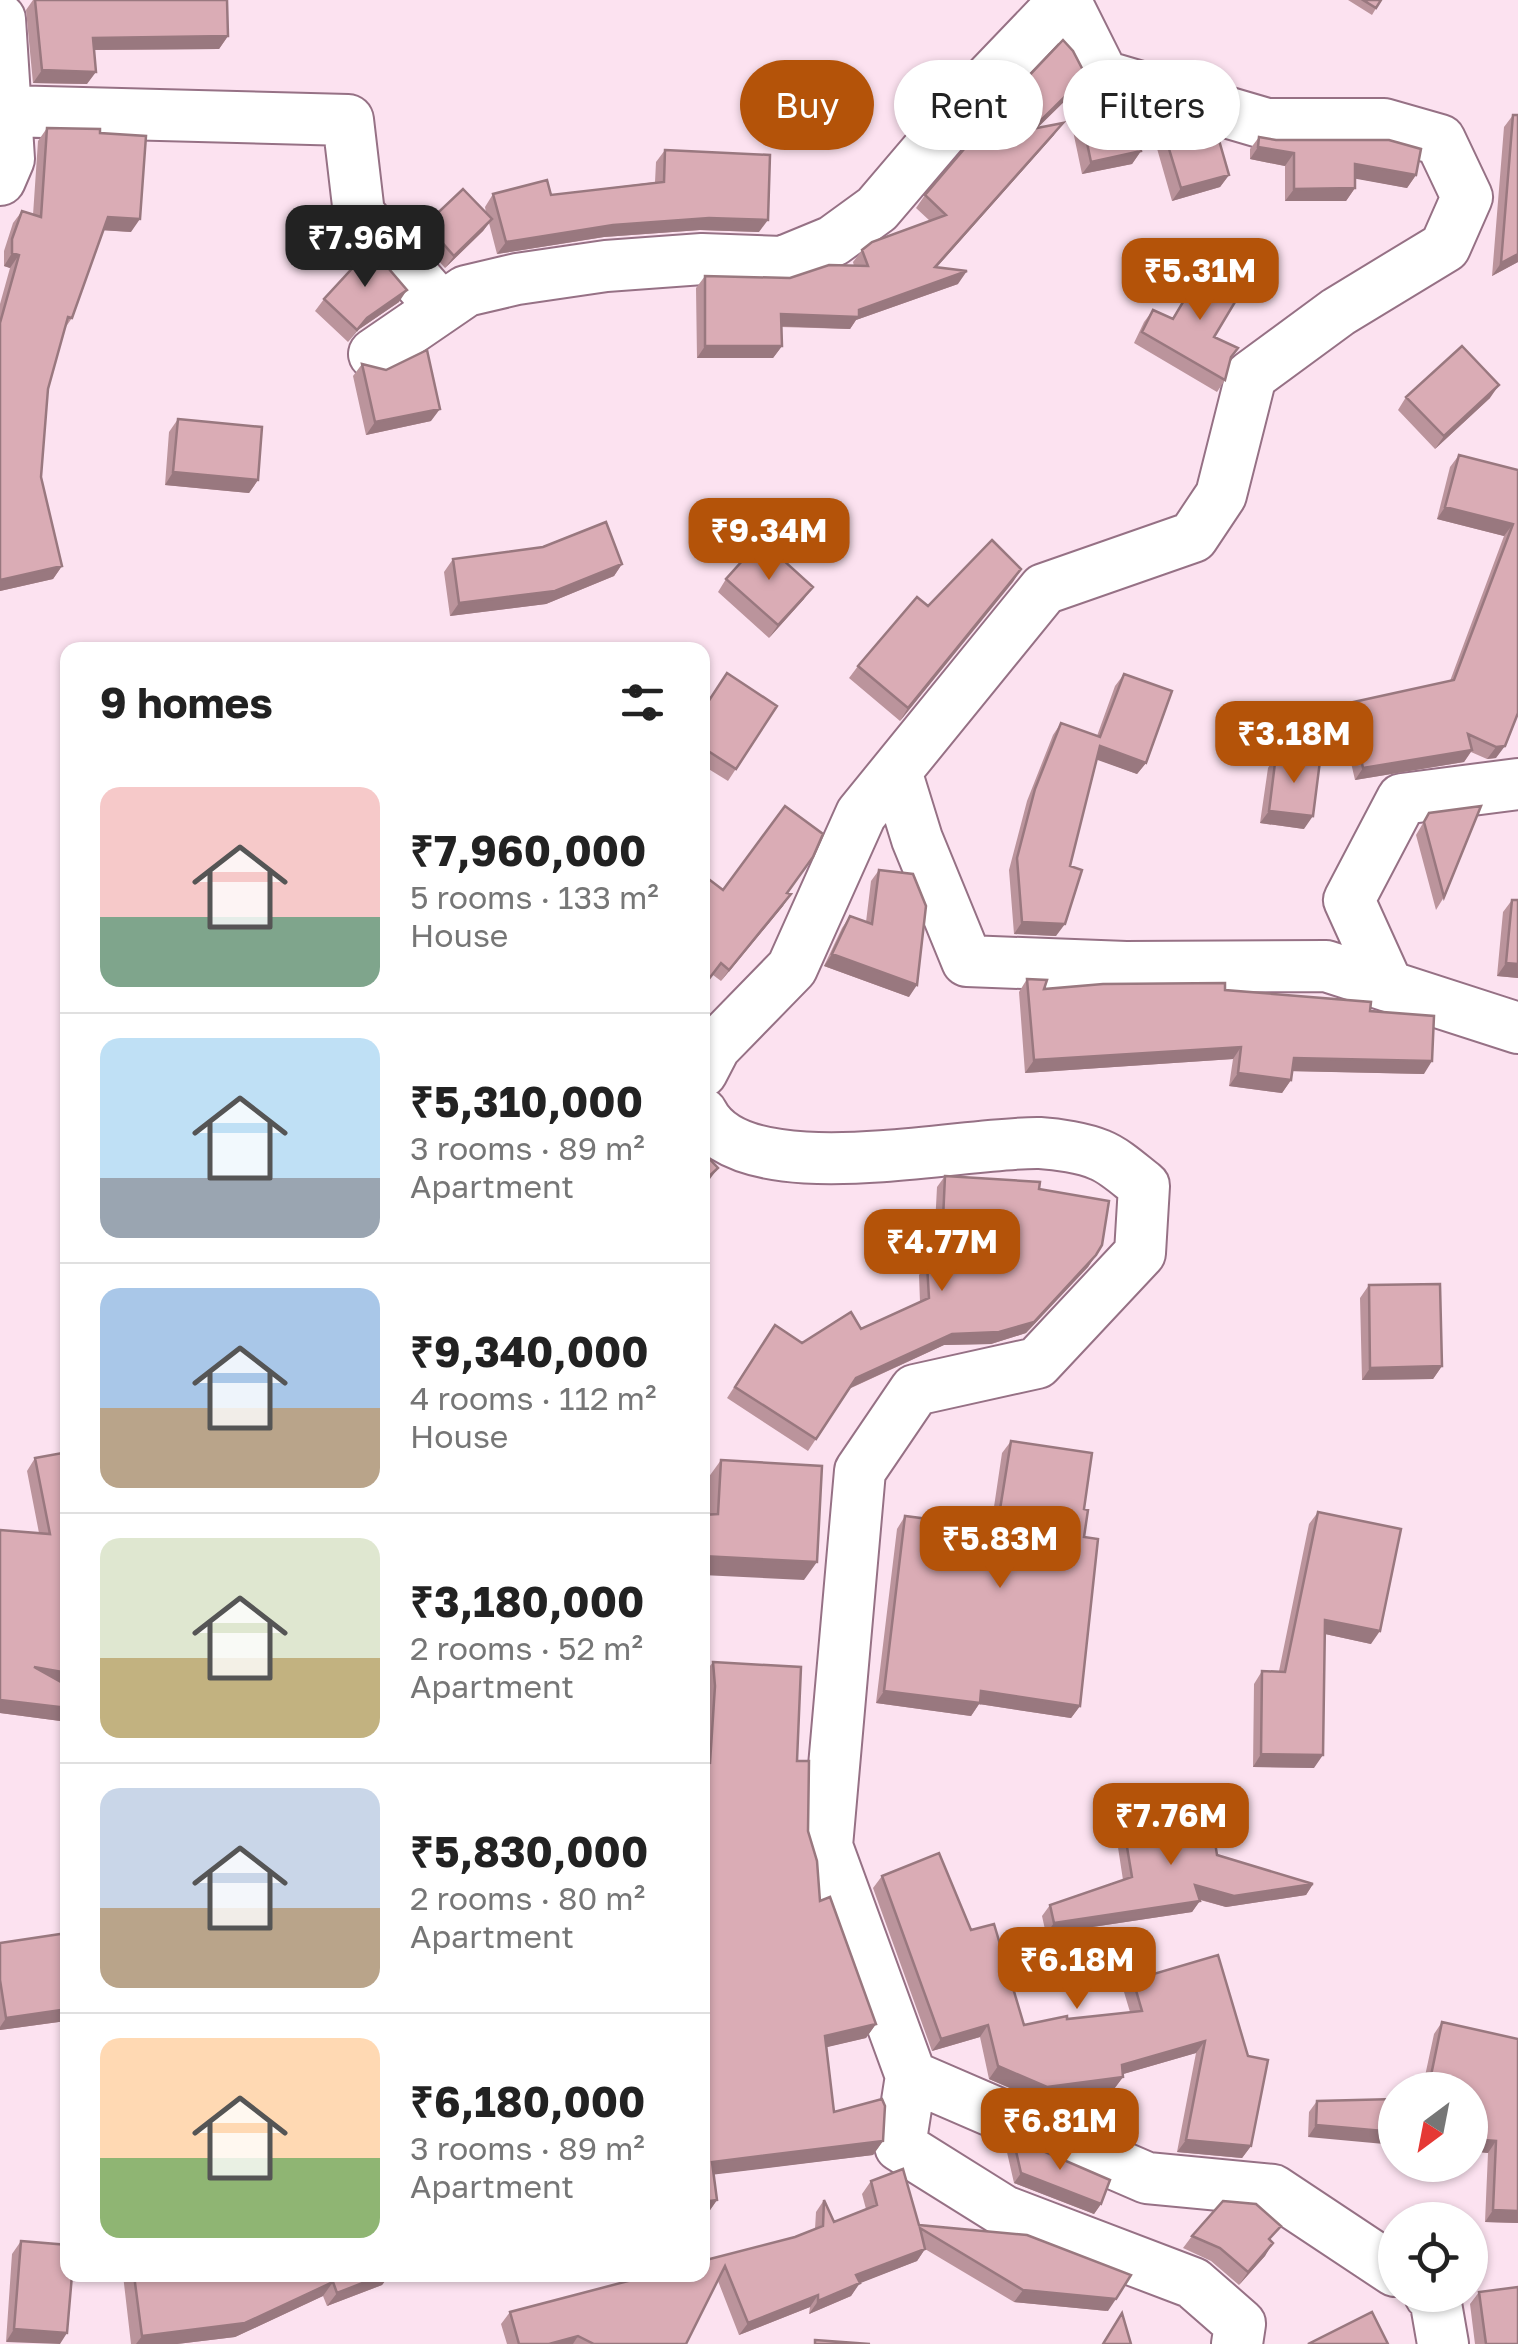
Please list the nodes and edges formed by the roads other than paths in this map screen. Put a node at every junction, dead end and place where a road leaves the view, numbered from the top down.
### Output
1 (1065, 0) edge
2 (0, 18) edge
3 (6, 111) junction
4 (0, 180) edge
5 (441, 307) junction
6 (374, 354) dead end
7 (896, 771) junction
8 (1518, 784) edge
9 (1388, 986) junction
10 (1518, 1028) edge
11 (710, 1056) edge
12 (710, 1128) edge
13 (910, 2076) junction
14 (1378, 2259) edge
15 (1437, 2312) edge
16 (1237, 2344) edge
17 (1443, 2344) edge

1 - 5 street
1 - 7 street
2 - 3 street
3 - 4 street
3 - 5 street
5 - 6 street
7 - 9 street
7 - 11 street
8 - 9 street
9 - 10 street
12 - 13 street
13 - 14 street
13 - 16 street
15 - 17 street

